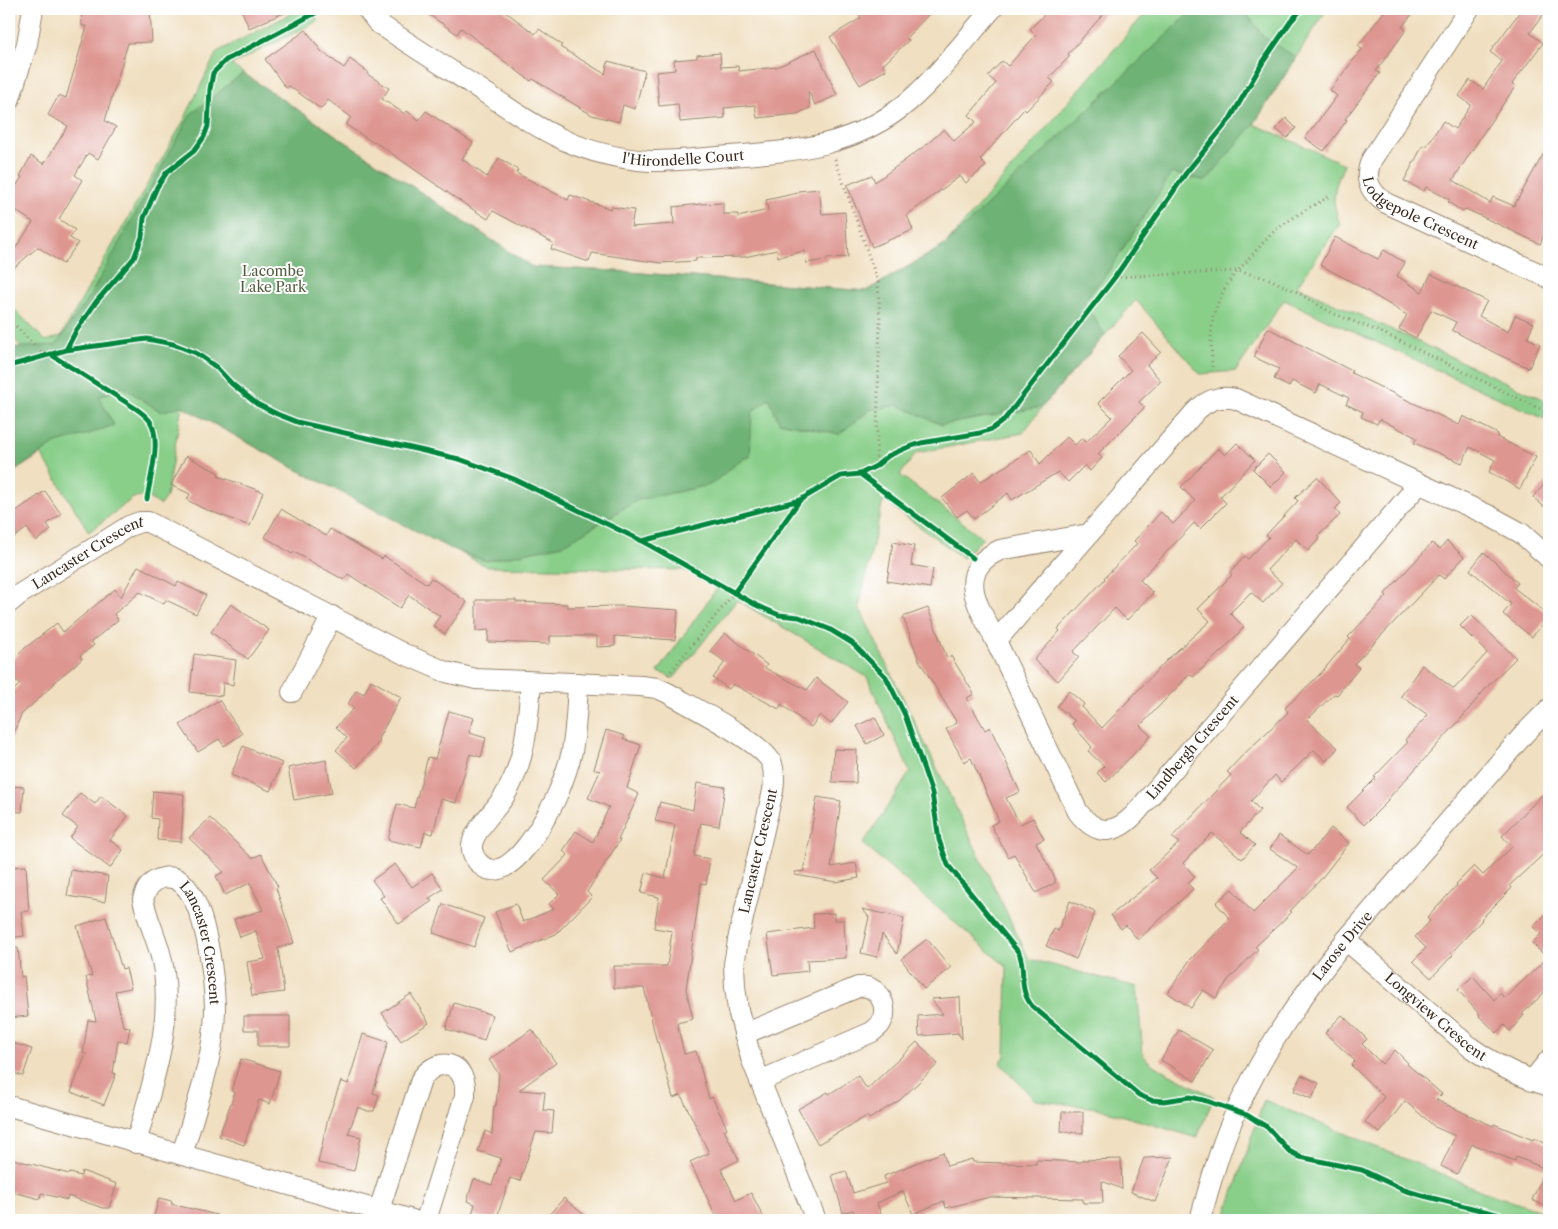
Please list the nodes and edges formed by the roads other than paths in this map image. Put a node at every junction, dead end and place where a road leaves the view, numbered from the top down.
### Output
1 (32, 9) edge
2 (367, 9) edge
3 (992, 9) edge
4 (1469, 9) edge
5 (15, 64) edge
6 (9, 101) edge
7 (1549, 278) edge
8 (1419, 484) junction
9 (1089, 534) junction
10 (1549, 558) edge
11 (9, 603) edge
12 (332, 616) junction
13 (996, 641) junction
14 (531, 682) junction
15 (578, 683) junction
16 (292, 692) dead end
17 (1549, 709) edge
18 (1346, 940) junction
19 (744, 1034) junction
20 (1549, 1060) edge
21 (760, 1081) junction
22 (1541, 1083) edge
23 (9, 1106) edge
24 (136, 1143) junction
25 (182, 1155) junction
26 (378, 1210) junction
27 (413, 1220) edge
28 (426, 1220) edge
29 (816, 1220) edge
30 (1200, 1220) edge

1 - 5 street
2 - 3 street, l'Hirondelle Court
4 - 7 street, Lodgepole Crescent
5 - 6 street
8 - 9 street
8 - 10 street
8 - 13 street, Lindbergh Crescent
9 - 13 street
9 - 13 street, Lindbergh Crescent
11 - 12 street, Lancaster Crescent
12 - 14 street, Lancaster Crescent
12 - 16 street
14 - 15 street, Lancaster Crescent
14 - 15 street
15 - 19 street, Lancaster Crescent
17 - 18 street, Larose Drive
18 - 22 street, Longview Crescent
18 - 30 street, Larose Drive
19 - 21 street, Lancaster Crescent
19 - 21 street
20 - 22 street, Longview Crescent
21 - 29 street, Lancaster Crescent
23 - 24 street
24 - 25 street
24 - 25 street, Lancaster Crescent
25 - 26 street
26 - 27 street
26 - 28 street

